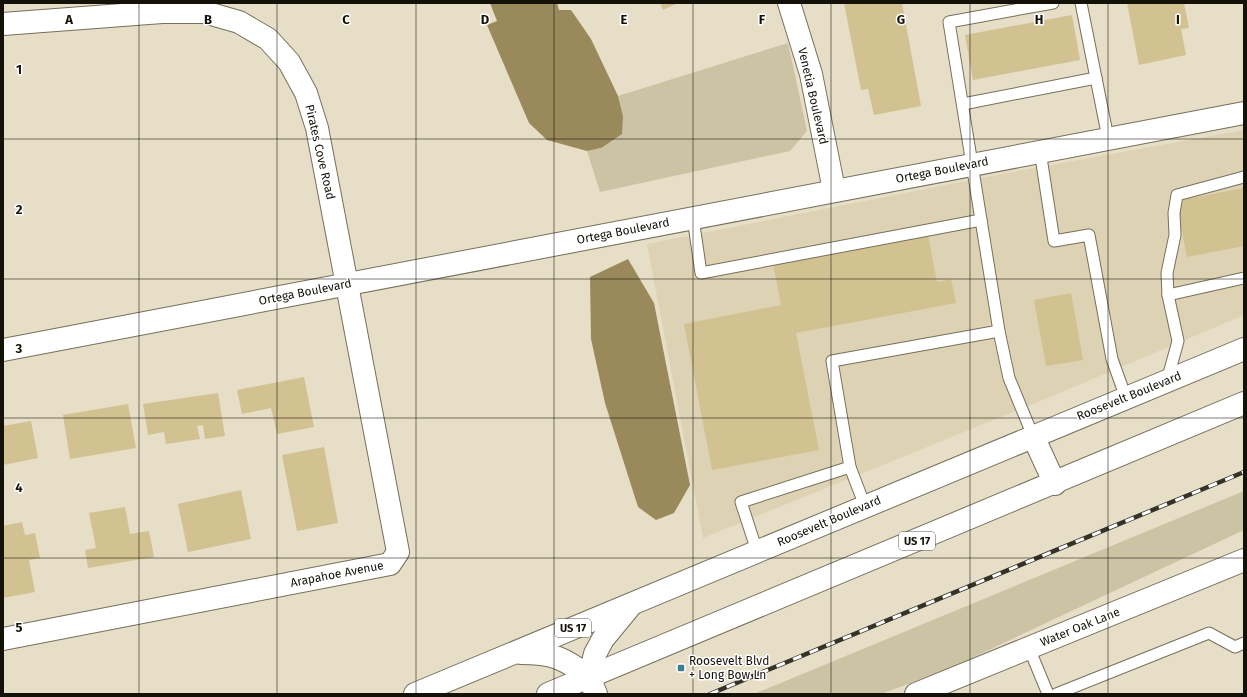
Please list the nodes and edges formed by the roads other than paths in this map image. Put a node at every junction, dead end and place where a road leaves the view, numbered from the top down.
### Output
1 (789, 3) edge
2 (1053, 3) edge
3 (1081, 3) edge
4 (3, 24) edge
5 (1096, 78) junction
6 (963, 104) junction
7 (1244, 113) edge
8 (1108, 138) junction
9 (1040, 151) junction
10 (973, 164) junction
11 (1244, 177) edge
12 (834, 190) junction
13 (693, 218) junction
14 (981, 220) junction
15 (1244, 278) edge
16 (347, 284) junction
17 (1168, 295) junction
18 (998, 331) junction
19 (1244, 349) edge
20 (3, 350) edge
21 (1167, 381) junction
22 (1126, 398) junction
23 (1244, 403) edge
24 (1033, 436) junction
25 (850, 467) junction
26 (1055, 484) junction
27 (865, 506) junction
28 (757, 551) junction
29 (1244, 560) edge
30 (632, 604) junction
31 (3, 639) edge
32 (1244, 643) edge
33 (1029, 648) junction
34 (515, 653) junction
35 (593, 685) edge
36 (415, 694) edge
37 (548, 694) edge
38 (916, 694) edge
39 (1048, 694) edge
40 (1056, 694) edge

1 - 12 main road, Venetia Boulevard
2 - 6 lane
3 - 5 lane
4 - 16 main road, Pirates Cove Road
5 - 6 lane
5 - 8 lane
6 - 10 lane
7 - 8 main road, Ortega Boulevard
8 - 9 main road, Ortega Boulevard
9 - 10 main road, Ortega Boulevard
9 - 22 lane
10 - 12 main road, Ortega Boulevard
10 - 14 lane
11 - 17 lane
12 - 13 main road, Ortega Boulevard
13 - 14 lane
13 - 16 main road, Ortega Boulevard
14 - 18 lane
15 - 17 lane
16 - 20 main road, Ortega Boulevard
16 - 31 main road, Arapahoe Avenue
17 - 21 lane
18 - 24 lane
18 - 25 lane
19 - 21 main road, Roosevelt Boulevard / US 17
21 - 22 main road, Roosevelt Boulevard / US 17
22 - 24 main road, Roosevelt Boulevard / US 17
23 - 26 main road, US 17
24 - 26 main road
24 - 27 main road, Roosevelt Boulevard / US 17
25 - 27 lane
25 - 28 lane
26 - 35 main road, US 17
27 - 28 main road, Roosevelt Boulevard / US 17
28 - 30 main road, Roosevelt Boulevard / US 17
29 - 33 main road, Water Oak Lane
30 - 34 main road, Roosevelt Boulevard / US 17
30 - 35 main road
32 - 40 lane
33 - 38 main road, Water Oak Lane
33 - 39 lane
34 - 35 main road
34 - 36 main road, Roosevelt Boulevard / US 17
35 - 37 main road, US 17

